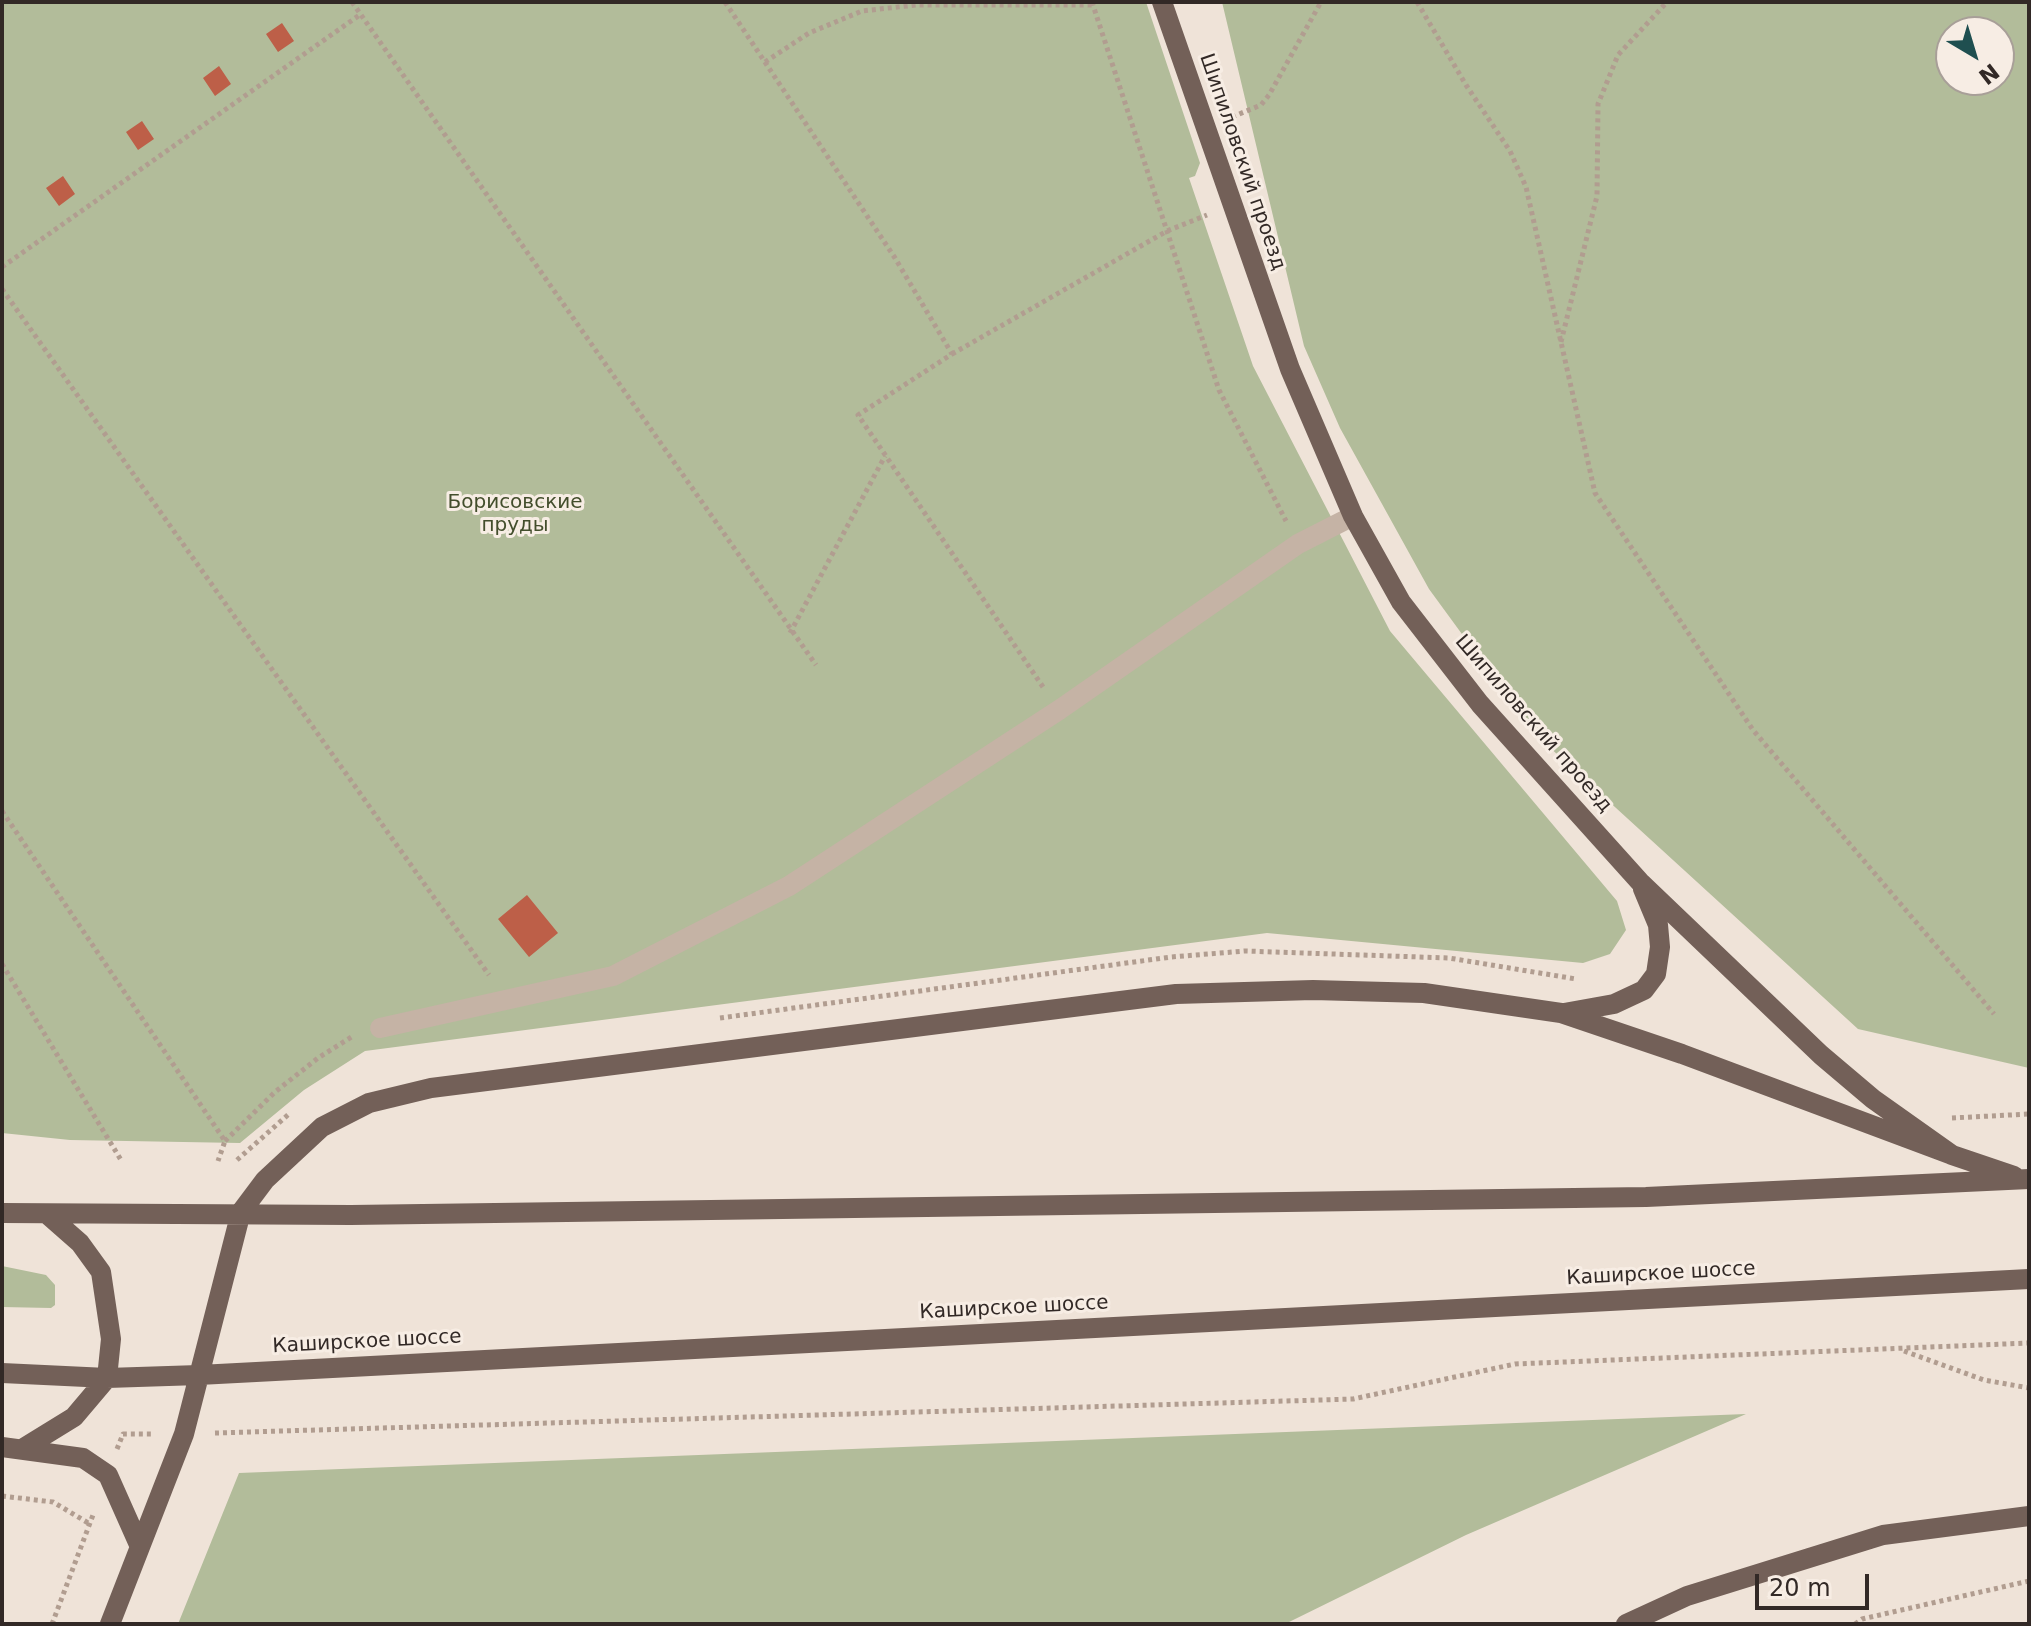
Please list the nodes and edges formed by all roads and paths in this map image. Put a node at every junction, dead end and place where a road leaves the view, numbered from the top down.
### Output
1 (352, 2) edge
2 (725, 2) edge
3 (1162, 2) edge
4 (1321, 2) edge
5 (1417, 2) edge
6 (1667, 2) edge
7 (1093, 3) edge
8 (361, 14) junction
9 (765, 62) junction
10 (1227, 103) dead end
11 (1231, 118) junction
12 (1235, 131) dead end
13 (1167, 231) junction
14 (2, 267) edge
15 (2, 289) edge
16 (1560, 345) junction
17 (952, 354) junction
18 (885, 456) junction
19 (1353, 516) junction
20 (1298, 544) junction
21 (790, 633) junction
22 (816, 665) dead end
23 (1059, 710) junction
24 (2, 811) edge
25 (1640, 882) junction
26 (2, 964) edge
27 (508, 1002) junction
28 (1561, 1013) junction
29 (1994, 1014) dead end
30 (380, 1028) joint
31 (2029, 1114) edge
32 (1948, 1118) dead end
33 (225, 1141) junction
34 (1952, 1155) junction
35 (121, 1160) dead end
36 (218, 1161) dead end
37 (2027, 1180) edge
38 (241, 1212) junction
39 (2, 1213) edge
40 (47, 1214) junction
41 (2029, 1279) edge
42 (2029, 1343) edge
43 (1899, 1349) junction
44 (2, 1373) edge
45 (199, 1375) junction
46 (107, 1378) junction
47 (2029, 1388) edge
48 (184, 1434) junction
49 (12, 1448) edge
50 (108, 1475) junction
51 (2, 1496) edge
52 (2029, 1516) edge
53 (90, 1524) junction
54 (140, 1547) junction
55 (2029, 1581) edge
56 (52, 1624) edge
57 (110, 1624) edge
58 (1626, 1624) edge
59 (1855, 1624) edge

1 - 8 path
2 - 9 path
3 - 19 main road, Шипиловский проезд
4 - 11 path
5 - 16 path
6 - 16 path
7 - 9 path
7 - 13 path
8 - 14 path
8 - 21 path
9 - 17 path
10 - 11 path
11 - 12 path
13 - 17 path
13 - 20 path
15 - 27 path
16 - 29 path
17 - 18 path
18 - 21 path
18 - 23 path
19 - 20 lane
19 - 25 main road, Шипиловский проезд
20 - 23 lane
21 - 22 path
23 - 27 lane
24 - 33 path
25 - 28 main road
25 - 34 main road, Шипиловский проезд
26 - 35 path
27 - 30 lane
28 - 34 main road
28 - 38 main road
30 - 33 path
31 - 32 path
33 - 36 path
34 - 37 main road, Шипиловский проезд
37 - 38 main road
38 - 40 main road
38 - 45 main road
39 - 40 main road
40 - 46 main road
41 - 45 main road, Каширское шоссе
42 - 43 path
43 - 47 path
43 - 48 path
44 - 46 main road, Каширское шоссе
45 - 46 main road, Каширское шоссе
45 - 48 main road
46 - 49 main road
48 - 50 path
48 - 54 main road
49 - 50 main road
50 - 53 path
50 - 54 main road
51 - 53 path
52 - 58 main road
53 - 56 path
54 - 57 main road
55 - 59 path

